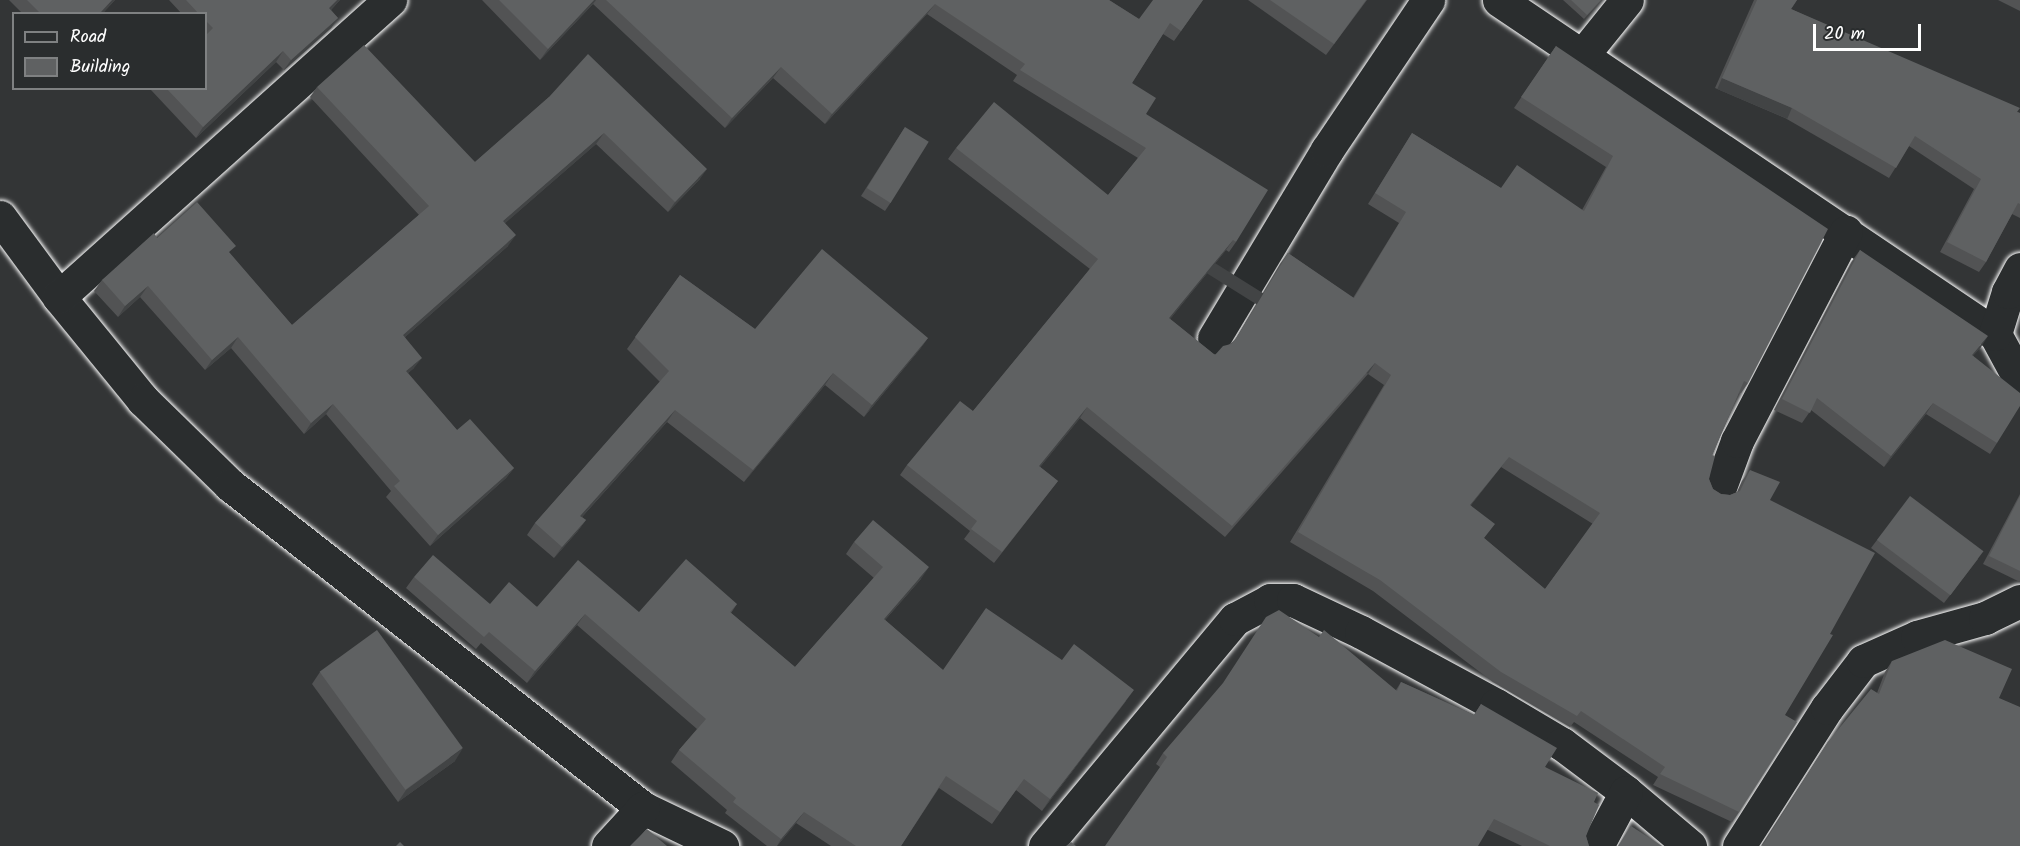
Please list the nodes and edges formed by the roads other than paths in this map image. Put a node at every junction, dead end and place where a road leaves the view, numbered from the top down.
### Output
1 (390, 0) edge
2 (1428, 0) edge
3 (1498, 0) edge
4 (1627, 0) edge
5 (1581, 57) junction
6 (0, 217) edge
7 (1846, 232) junction
8 (2020, 269) edge
9 (59, 297) junction
10 (1995, 334) junction
11 (1214, 338) dead end
12 (2020, 380) edge
13 (1719, 488) dead end
14 (2020, 601) edge
15 (1626, 792) junction
16 (643, 808) junction
17 (608, 846) edge
18 (722, 846) edge
19 (1045, 846) edge
20 (1597, 846) edge
21 (1690, 846) edge
22 (1738, 846) edge

1 - 9 street
2 - 11 street
3 - 5 street
4 - 5 street
5 - 7 street
6 - 9 street
7 - 10 street
7 - 13 street
8 - 10 street
9 - 16 street
10 - 12 street
14 - 22 street
15 - 19 street
15 - 20 street
15 - 21 street
16 - 17 street
16 - 18 street

